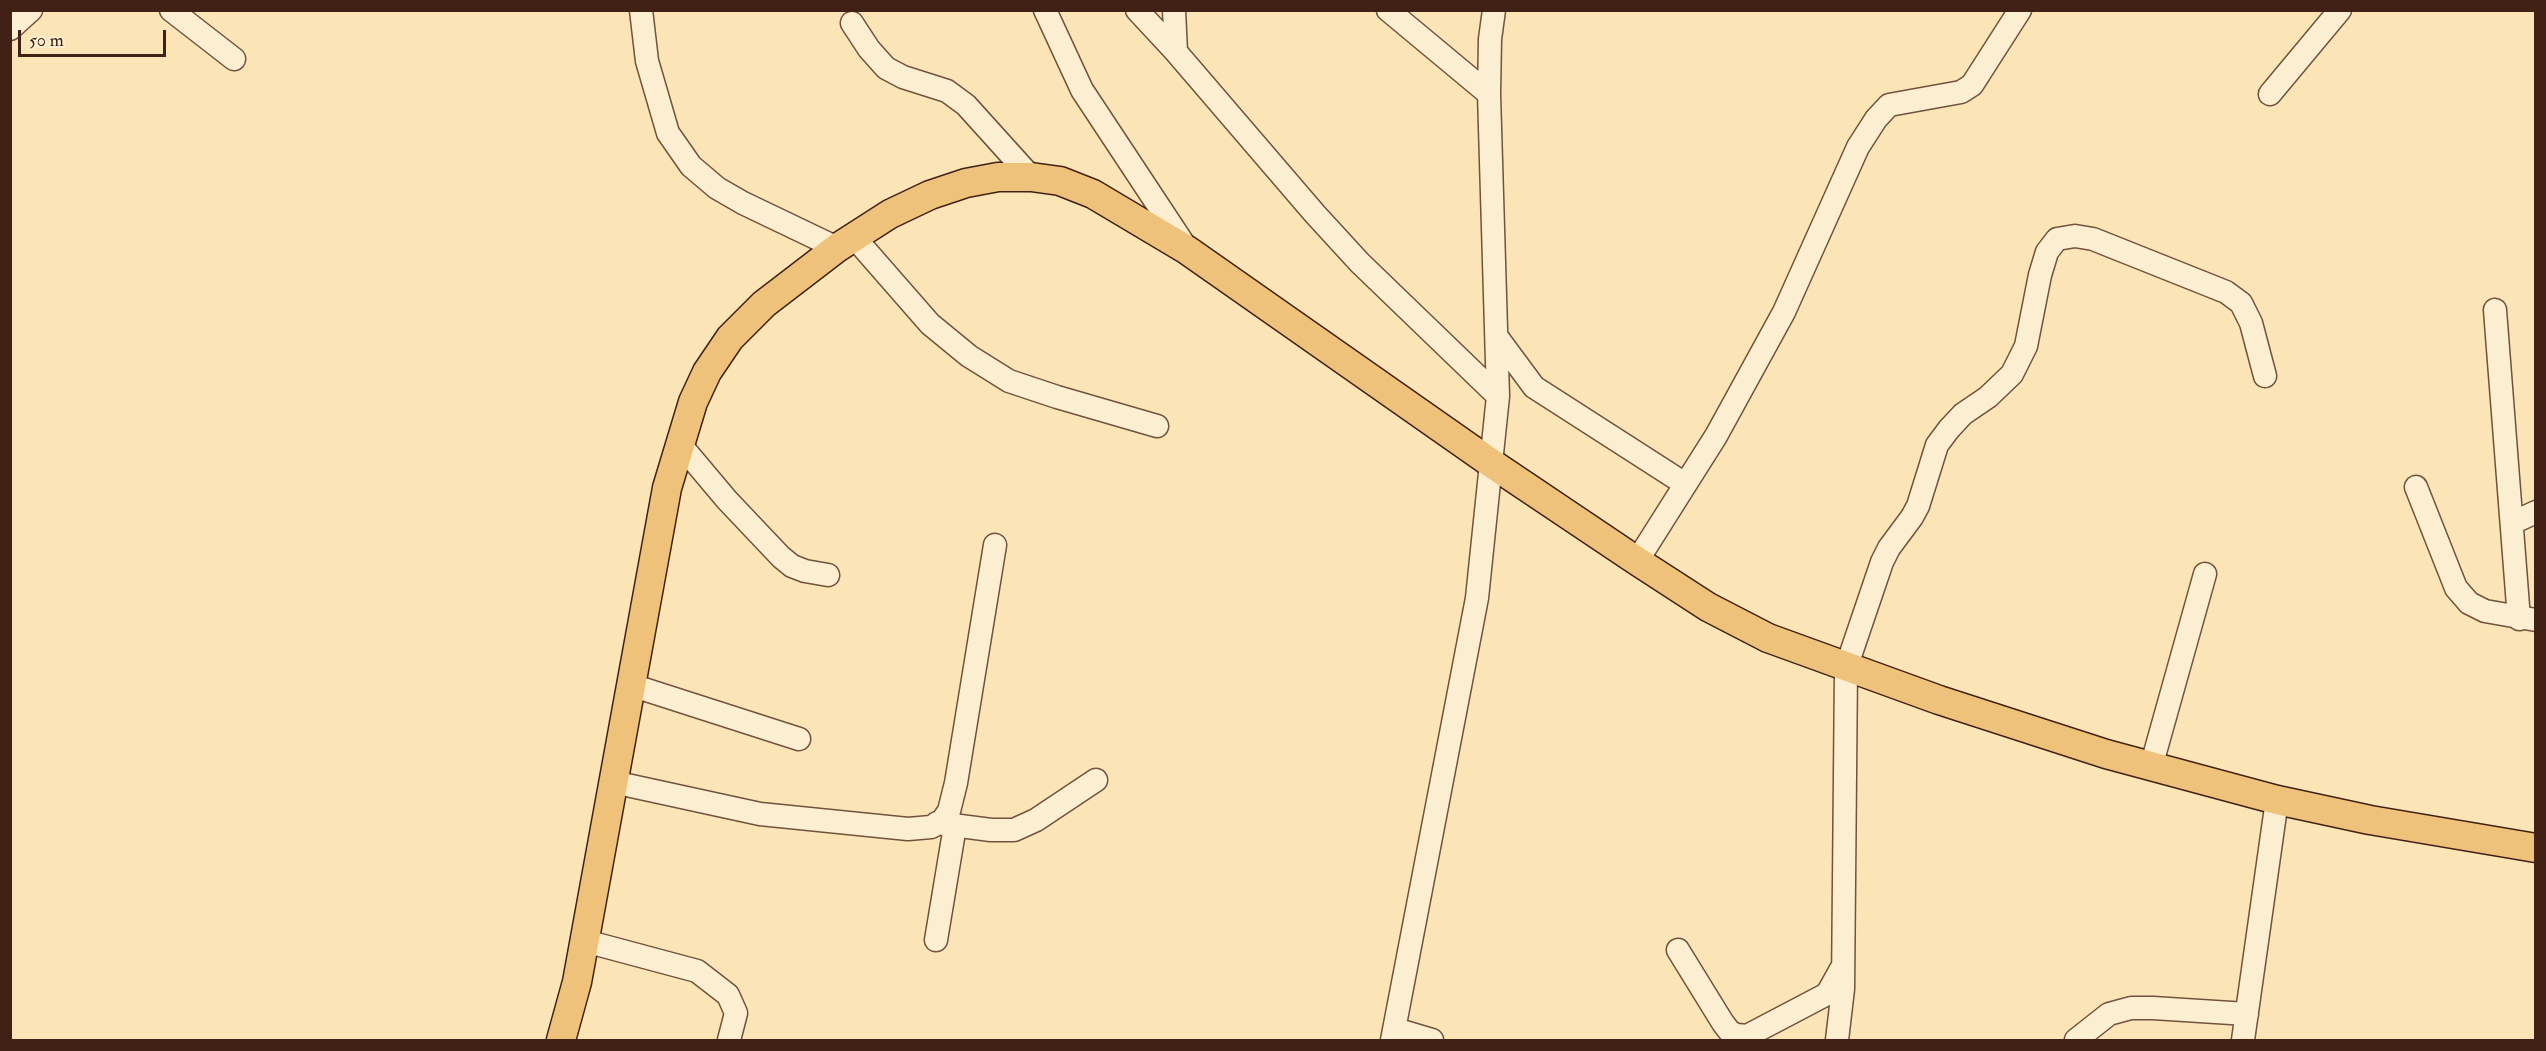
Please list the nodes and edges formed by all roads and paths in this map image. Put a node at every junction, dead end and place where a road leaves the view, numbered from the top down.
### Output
1 (31, 10) edge
2 (171, 10) edge
3 (641, 10) edge
4 (1045, 10) edge
5 (1137, 10) edge
6 (1174, 10) edge
7 (1388, 10) edge
8 (1494, 10) edge
9 (2020, 10) edge
10 (2340, 10) edge
11 (852, 22) dead end
12 (10, 28) edge
13 (1176, 51) junction
14 (234, 59) dead end
15 (1490, 94) junction
16 (2270, 94) dead end
17 (1031, 177) junction
18 (845, 242) junction
19 (1187, 250) junction
20 (2495, 310) dead end
21 (1497, 337) junction
22 (2265, 376) dead end
23 (1498, 396) junction
24 (1157, 426) dead end
25 (679, 443) junction
26 (1491, 463) junction
27 (1685, 484) junction
28 (2416, 487) dead end
29 (2535, 512) edge
30 (2512, 523) junction
31 (995, 545) dead end
32 (1637, 561) junction
33 (2205, 574) dead end
34 (828, 575) dead end
35 (2527, 619) edge
36 (1846, 668) junction
37 (631, 685) junction
38 (799, 739) dead end
39 (2151, 767) junction
40 (1096, 780) dead end
41 (613, 782) junction
42 (2277, 800) junction
43 (946, 824) junction
44 (2535, 848) edge
45 (936, 940) dead end
46 (585, 941) junction
47 (1678, 950) dead end
48 (1843, 965) junction
49 (2247, 1014) junction
50 (1393, 1035) edge
51 (561, 1041) edge
52 (729, 1041) edge
53 (1432, 1041) edge
54 (1837, 1041) edge
55 (2076, 1041) edge
56 (2243, 1041) edge

1 - 12 street
2 - 14 street
3 - 18 street
4 - 19 street
5 - 13 street
6 - 13 street
7 - 15 street
8 - 15 street
9 - 27 street
10 - 16 street
11 - 17 street
13 - 23 street
15 - 21 street
17 - 18 main road
17 - 19 main road
18 - 24 street
18 - 25 main road
19 - 26 main road
20 - 30 street
21 - 23 street
21 - 27 street
22 - 36 street
23 - 26 street
25 - 34 street
25 - 37 main road
26 - 32 main road
26 - 50 street
27 - 32 street
28 - 35 street
29 - 30 street
30 - 35 street
31 - 43 street
32 - 36 main road
33 - 39 street
36 - 39 main road
36 - 48 street
37 - 38 street
37 - 41 main road
39 - 42 main road
40 - 43 street
41 - 43 street
41 - 46 main road
42 - 44 main road
42 - 49 street
43 - 45 street
46 - 51 main road
46 - 52 street
47 - 48 street
48 - 54 street
49 - 55 street
49 - 56 street
50 - 53 street

